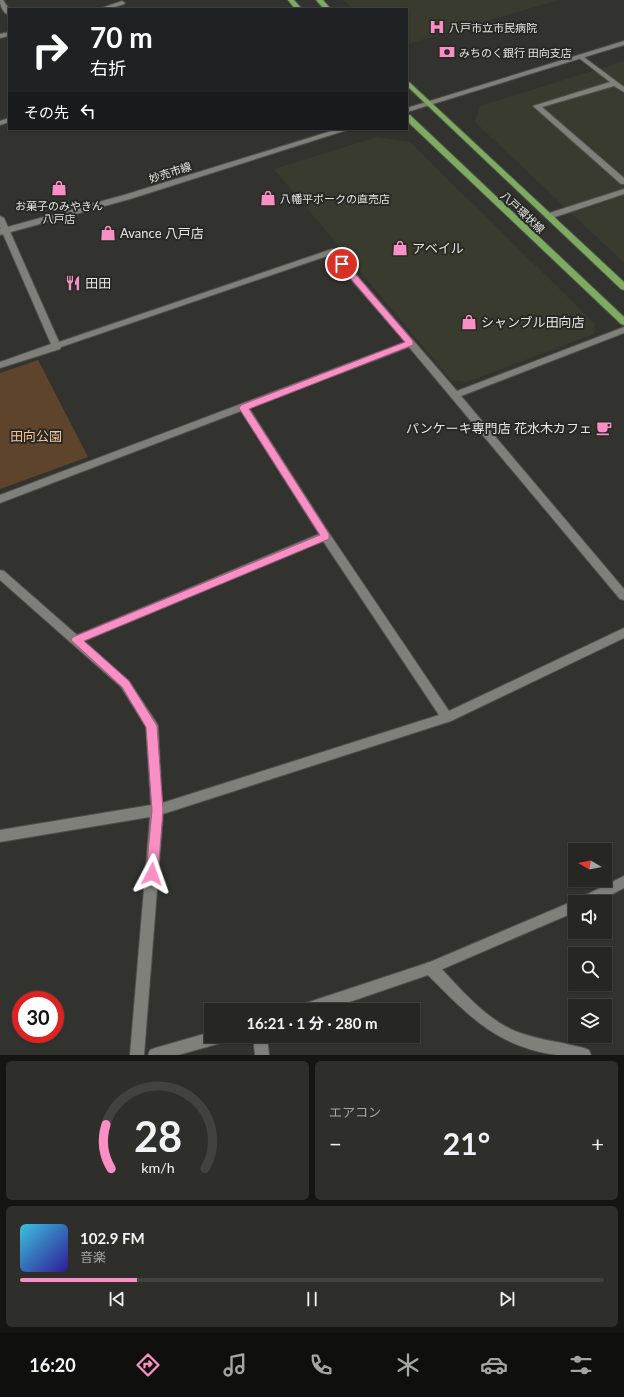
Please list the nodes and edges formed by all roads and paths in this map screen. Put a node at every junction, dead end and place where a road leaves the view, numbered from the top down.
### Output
1 (0, 0) edge
2 (290, 0) edge
3 (319, 0) edge
4 (123, 4) edge
5 (106, 8) edge
6 (299, 8) edge
7 (327, 8) edge
8 (8, 12) edge
9 (624, 43) edge
10 (582, 56) junction
11 (408, 83) edge
12 (615, 83) junction
13 (624, 90) edge
14 (430, 103) junction
15 (408, 110) edge
16 (408, 118) edge
17 (343, 130) edge
18 (624, 182) edge
19 (624, 191) edge
20 (549, 216) junction
21 (0, 218) edge
22 (3, 232) edge
23 (624, 288) edge
24 (624, 322) edge
25 (624, 330) edge
26 (410, 343) junction
27 (57, 346) junction
28 (0, 365) edge
29 (455, 394) junction
30 (244, 408) junction
31 (0, 499) edge
32 (325, 536) junction
33 (0, 574) edge
34 (624, 596) edge
35 (624, 633) edge
36 (76, 640) junction
37 (447, 717) junction
38 (157, 810) junction
39 (0, 836) edge
40 (624, 882) edge
41 (598, 895) edge
42 (568, 909) edge
43 (431, 968) junction
44 (327, 1003) edge
45 (204, 1041) edge
46 (261, 1043) edge
47 (562, 1051) edge
48 (137, 1055) edge
49 (154, 1055) edge
50 (262, 1055) edge
51 (584, 1055) edge

1 - 8 street
2 - 6 main road
3 - 7 main road
4 - 5 street
9 - 10 street
10 - 12 street
10 - 14 street
11 - 14 main road, 八戸環状線
12 - 13 street
12 - 18 street
14 - 15 street
14 - 20 main road, 八戸環状線
16 - 24 main road, 八戸環状線
17 - 22 street, 妙売市線
19 - 20 street
20 - 23 main road, 八戸環状線
21 - 22 street
22 - 27 street
25 - 29 street
26 - 27 street
26 - 29 street
26 - 30 street
27 - 28 street
29 - 34 street
30 - 31 street
30 - 32 street
32 - 36 street
32 - 37 street
33 - 36 street
35 - 37 street
36 - 38 street
37 - 38 street
38 - 39 street
38 - 48 street
40 - 41 street
42 - 43 street
43 - 44 street
43 - 47 street
45 - 49 street
46 - 50 street
47 - 51 street

